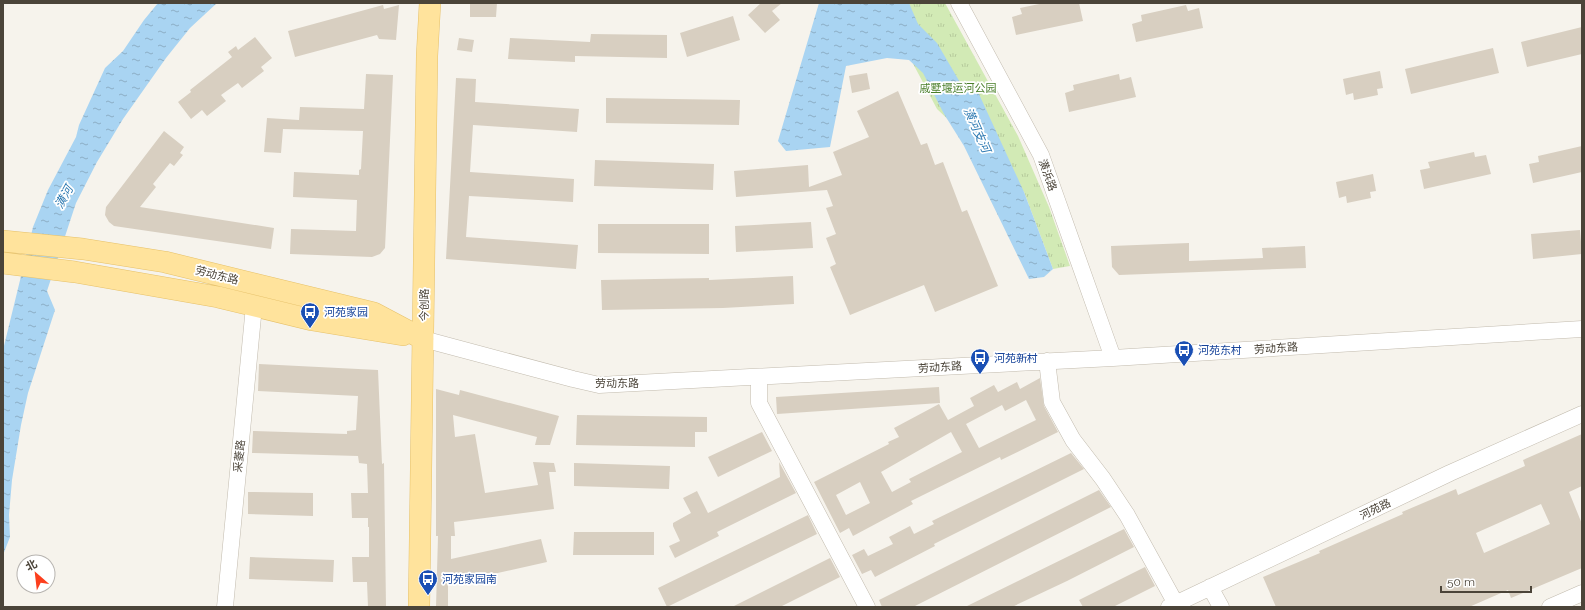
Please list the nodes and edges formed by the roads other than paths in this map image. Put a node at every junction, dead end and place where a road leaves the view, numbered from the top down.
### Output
1 (430, 3) edge
2 (959, 3) edge
3 (13, 242) edge
4 (9, 263) edge
5 (254, 306) junction
6 (1582, 330) edge
7 (423, 339) junction
8 (1112, 358) junction
9 (1047, 361) junction
10 (759, 377) junction
11 (1582, 414) edge
12 (1210, 587) junction
13 (1582, 593) edge
14 (1173, 605) edge
15 (225, 607) edge
16 (419, 607) edge
17 (867, 607) edge
18 (1221, 607) edge
19 (1550, 607) edge

1 - 7 main road, 今创路
2 - 8 street, 潢浜路
3 - 7 main road, 劳动东路
4 - 5 main road, 劳动东路
5 - 7 main road, 劳动东路
5 - 15 street, 采菱路
6 - 8 street, 劳动东路
7 - 10 street, 劳动东路
7 - 16 main road, 今创路
8 - 9 street, 劳动东路
9 - 10 street, 劳动东路
9 - 14 street
10 - 17 street
11 - 12 street, 河苑路
12 - 14 street, 河苑路
12 - 18 street
13 - 19 street

